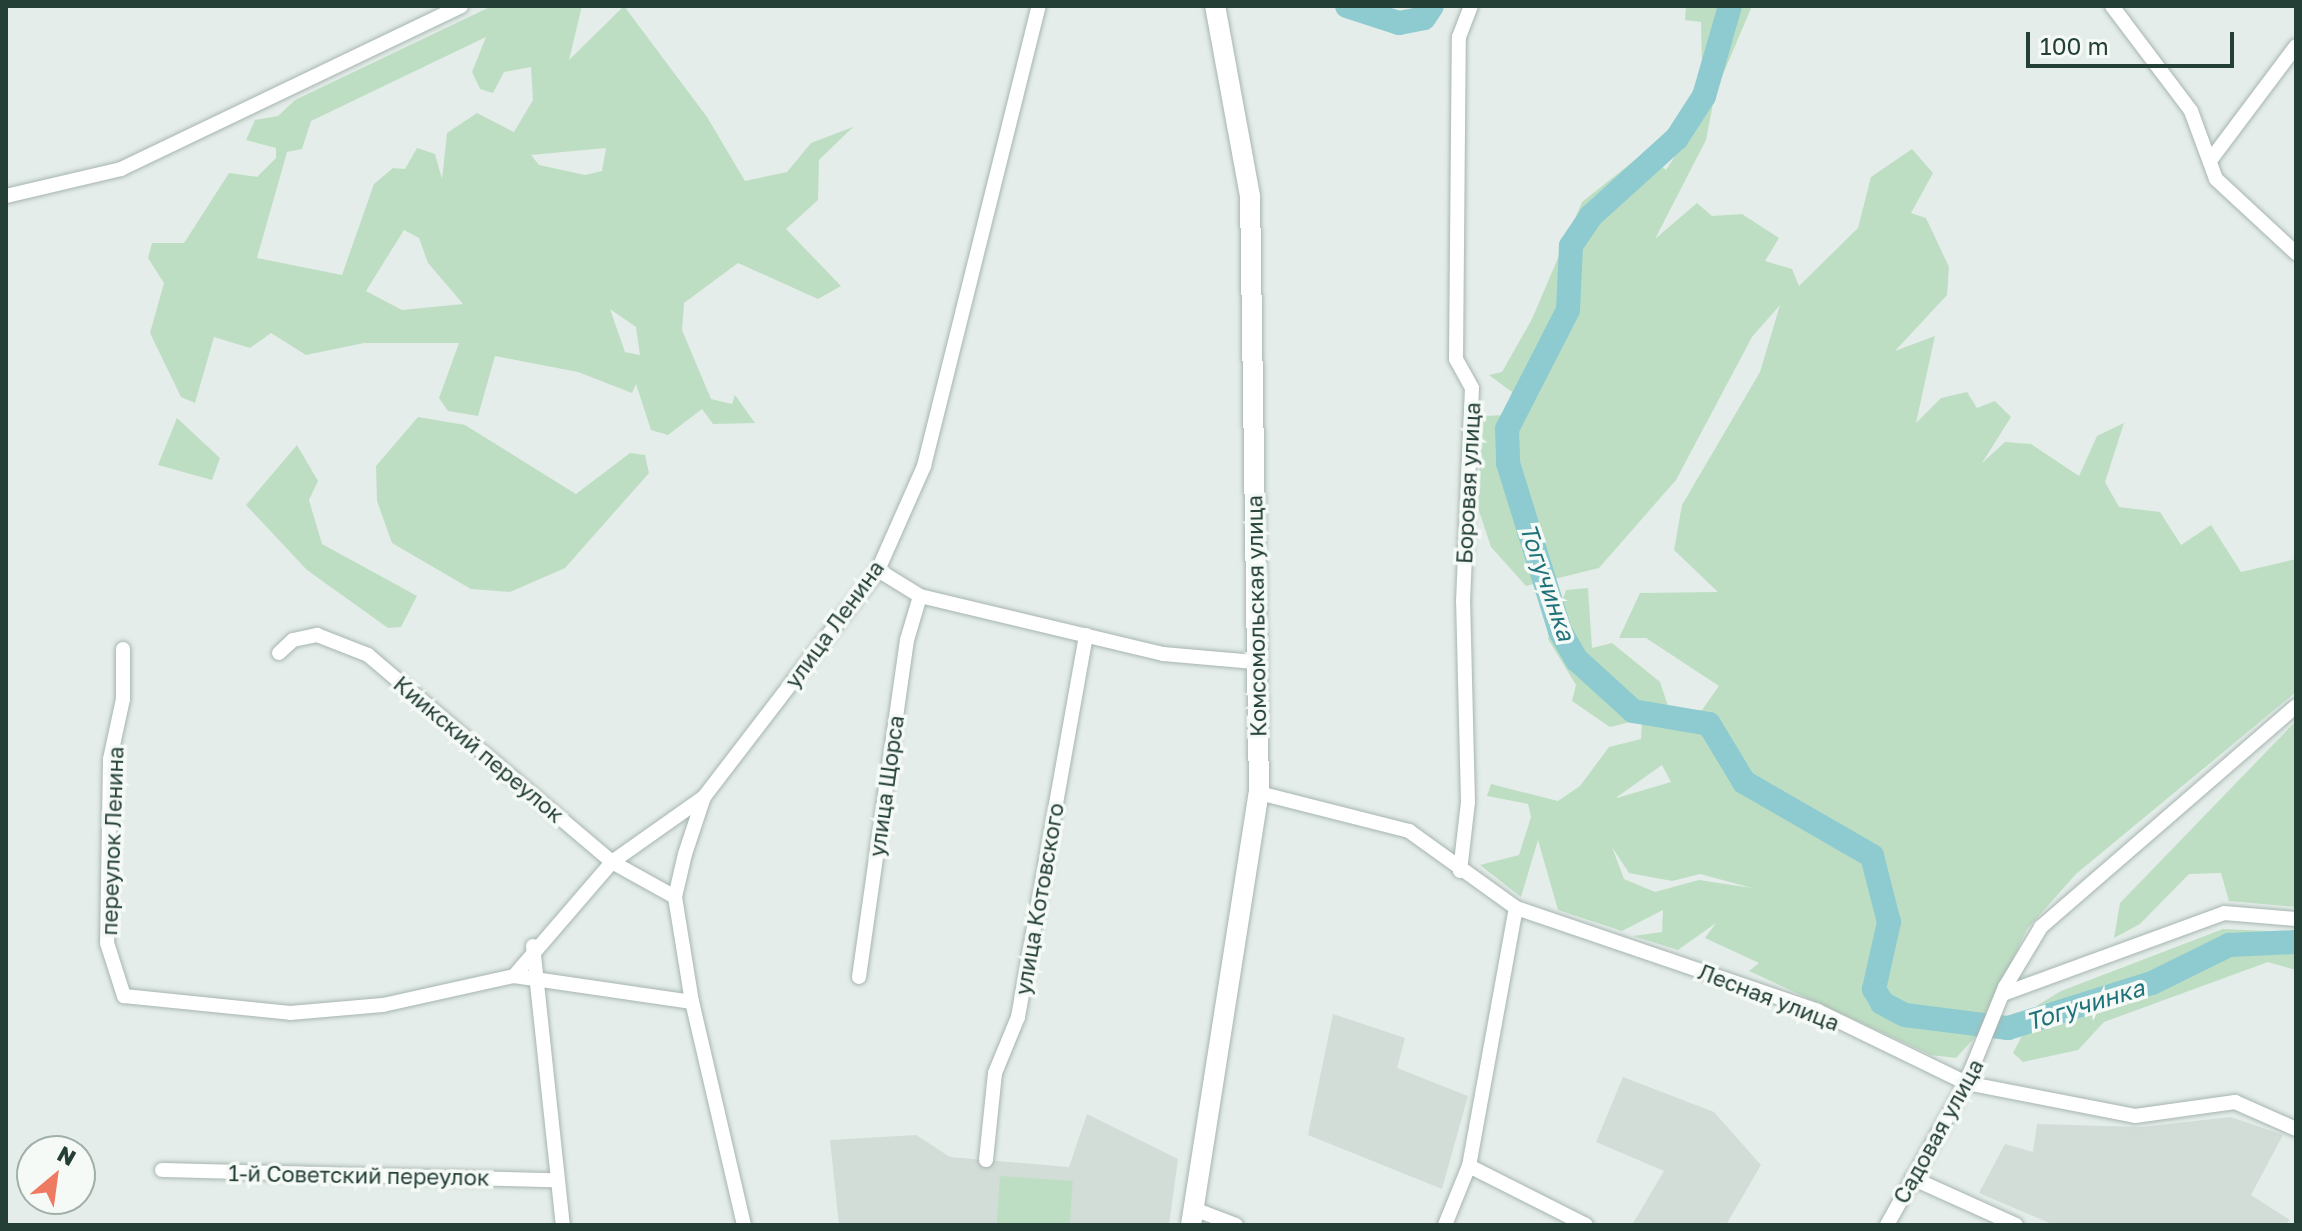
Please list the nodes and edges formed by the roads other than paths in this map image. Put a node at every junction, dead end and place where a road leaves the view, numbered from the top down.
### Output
1 (461, 6) edge
2 (1039, 6) edge
3 (1215, 6) edge
4 (1471, 6) edge
5 (2112, 6) edge
6 (2296, 46) edge
7 (2212, 158) junction
8 (6, 196) edge
9 (2296, 253) edge
10 (878, 570) junction
11 (920, 596) junction
12 (1086, 635) junction
13 (123, 649) dead end
14 (279, 653) dead end
15 (1255, 662) junction
16 (2296, 706) edge
17 (1259, 793) junction
18 (704, 797) junction
19 (612, 862) junction
20 (1460, 871) junction
21 (675, 897) junction
22 (1516, 908) junction
23 (2296, 919) edge
24 (533, 946) junction
25 (514, 976) junction
26 (536, 977) junction
27 (859, 977) dead end
28 (2003, 994) junction
29 (692, 1002) junction
30 (1966, 1083) junction
31 (2296, 1129) edge
32 (986, 1160) dead end
33 (1469, 1166) junction
34 (162, 1170) dead end
35 (1912, 1178) junction
36 (556, 1180) junction
37 (1193, 1217) edge
38 (563, 1225) edge
39 (744, 1225) edge
40 (1236, 1225) edge
41 (1445, 1225) edge
42 (1586, 1225) edge
43 (1887, 1225) edge
44 (2016, 1225) edge

1 - 8 street
2 - 10 street, улица Ленина
3 - 15 main road, Комсомольская улица
4 - 20 street, Боровая улица
5 - 7 street
6 - 7 street
7 - 9 street
10 - 11 street
10 - 18 street, улица Ленина
11 - 12 street
11 - 27 street, улица Щорса
12 - 15 street
12 - 32 street, улица Котовского
13 - 25 street, переулок Ленина
14 - 19 street, Киикский переулок
15 - 17 main road, Комсомольская улица
16 - 28 street, Садовая улица
17 - 20 street, Лесная улица
17 - 37 main road, Комсомольская улица
18 - 19 street
18 - 21 street, улица Ленина
19 - 21 street, Киикский переулок
19 - 24 street
20 - 22 street, Лесная улица
21 - 29 street, улица Ленина
22 - 30 street, Лесная улица
22 - 33 street
23 - 28 street
24 - 25 street
24 - 26 street
25 - 26 street
26 - 29 street
26 - 36 street
28 - 30 street, Садовая улица
29 - 39 street, улица Ленина
30 - 31 street, Лесная улица
30 - 35 street, Садовая улица
33 - 41 street
33 - 42 street
34 - 36 street, 1-й Советский переулок
35 - 43 street, Садовая улица
35 - 44 street
36 - 38 street
37 - 40 street

